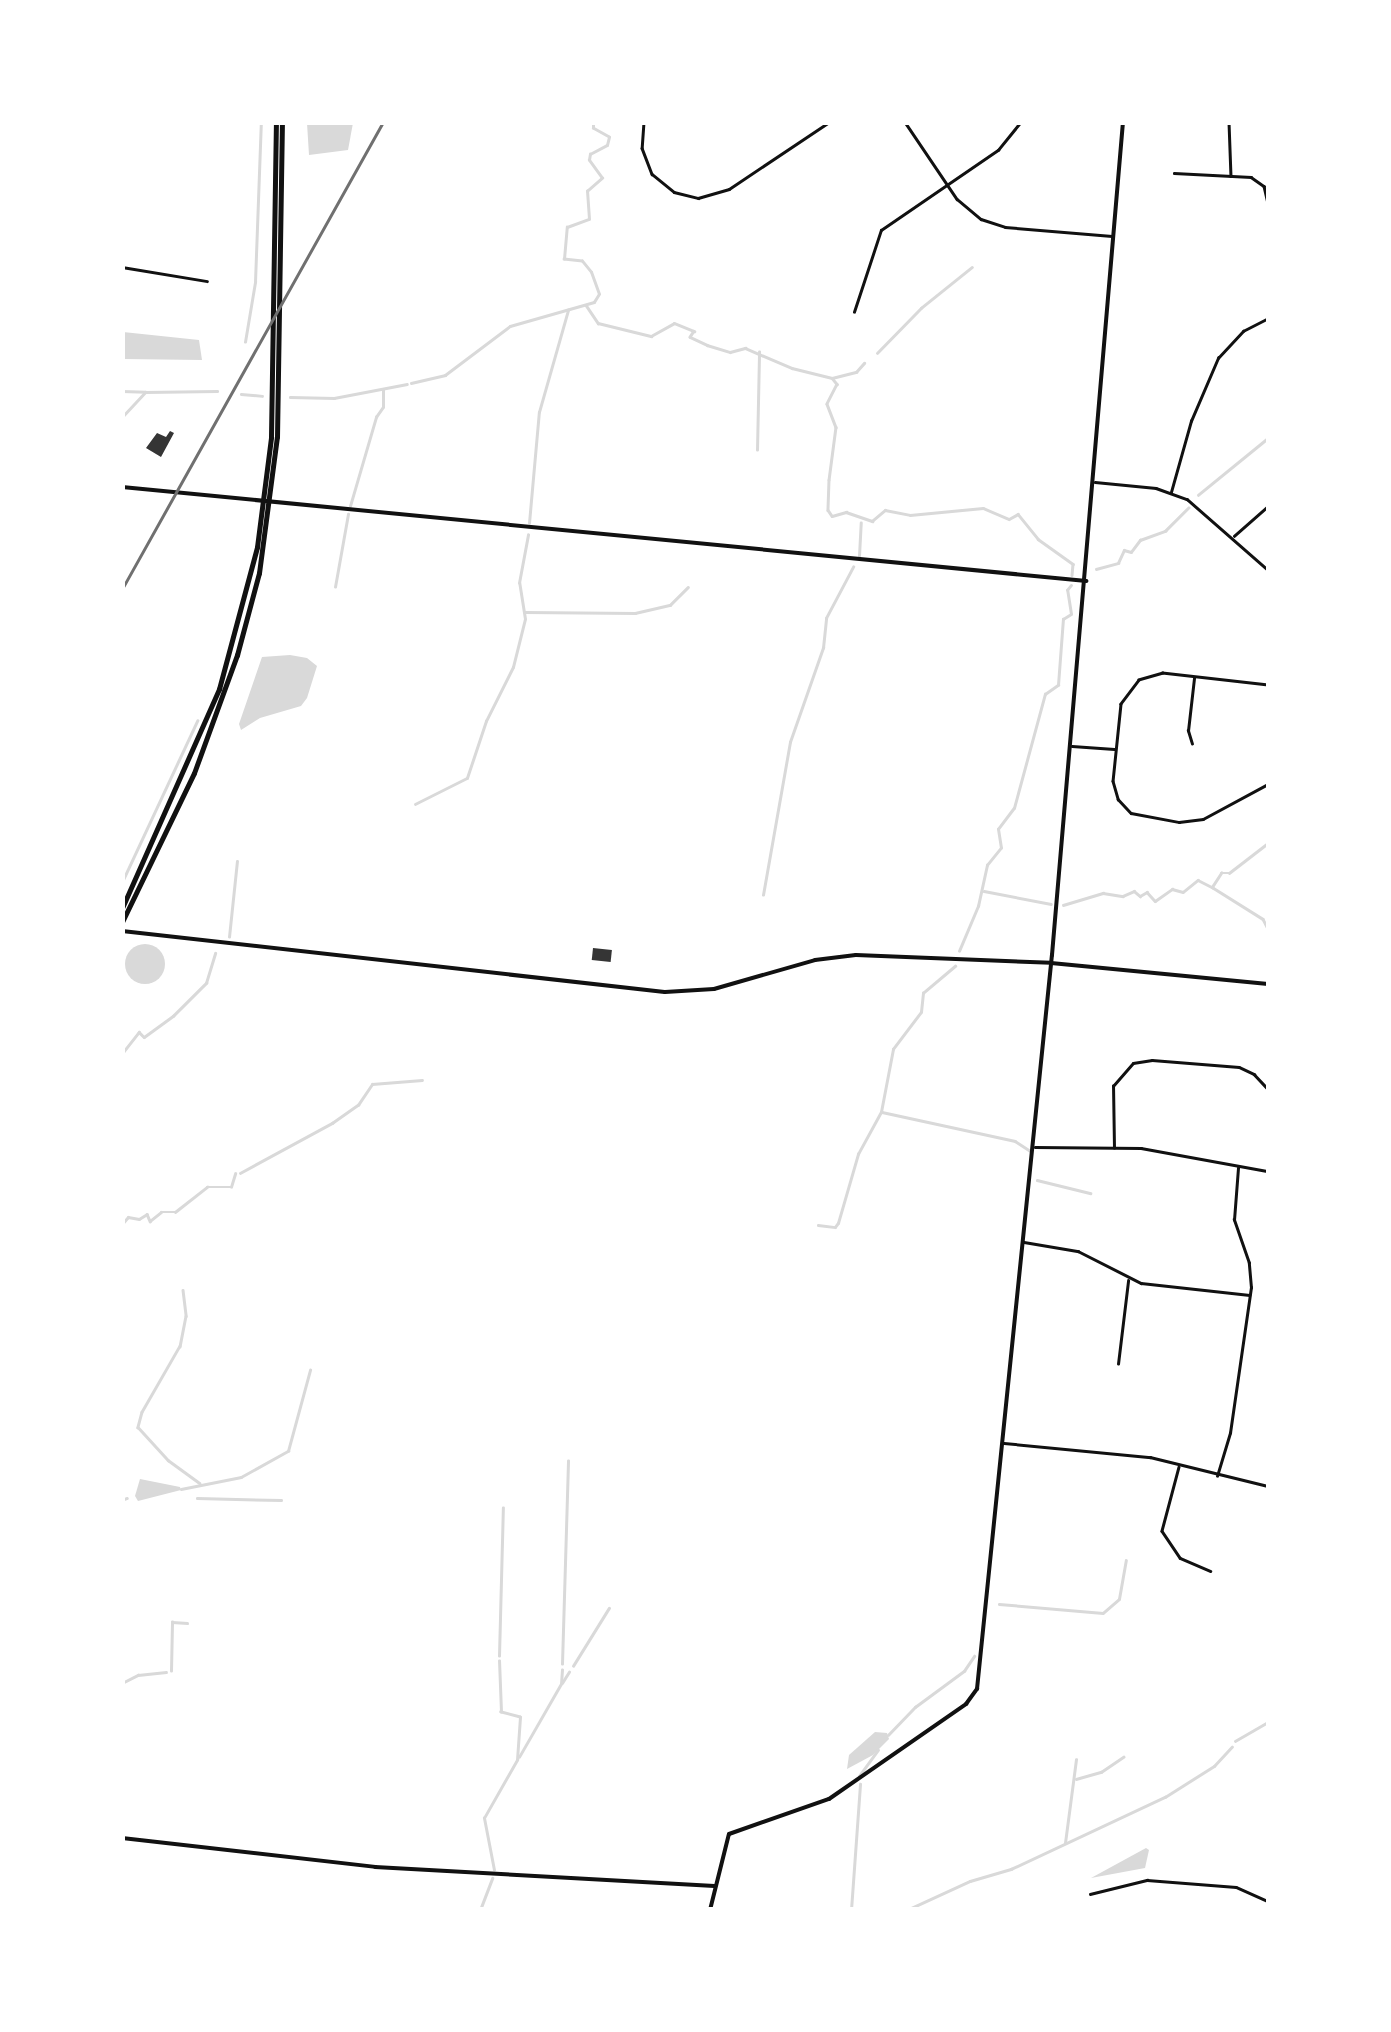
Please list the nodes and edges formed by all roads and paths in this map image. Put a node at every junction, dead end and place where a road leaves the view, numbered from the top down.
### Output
1 (279, 122) edge
2 (644, 122) edge
3 (829, 122) edge
4 (905, 122) edge
5 (1020, 122) edge
6 (1123, 122) edge
7 (1229, 122) edge
8 (1174, 173) dead end
9 (1231, 176) junction
10 (946, 185) junction
11 (1268, 203) edge
12 (1113, 236) junction
13 (122, 267) edge
14 (277, 280) junction
15 (207, 281) dead end
16 (854, 312) dead end
17 (1268, 318) edge
18 (1094, 482) junction
19 (122, 487) edge
20 (270, 487) junction
21 (1171, 492) junction
22 (1268, 506) edge
23 (265, 518) junction
24 (1233, 536) junction
25 (1268, 570) edge
26 (1086, 581) junction
27 (1194, 677) junction
28 (1268, 685) edge
29 (1192, 744) dead end
30 (1071, 746) junction
31 (1115, 750) junction
32 (1268, 784) edge
33 (122, 908) edge
34 (122, 922) edge
35 (122, 931) edge
36 (1051, 963) junction
37 (1268, 984) edge
38 (1268, 1090) edge
39 (1033, 1147) junction
40 (1114, 1148) junction
41 (1238, 1168) junction
42 (1268, 1171) edge
43 (1024, 1242) junction
44 (1128, 1280) junction
45 (1251, 1295) junction
46 (1118, 1364) dead end
47 (1003, 1442) junction
48 (1179, 1465) junction
49 (1216, 1476) junction
50 (1268, 1486) edge
51 (1210, 1572) dead end
52 (122, 1838) edge
53 (714, 1886) junction
54 (1090, 1894) dead end
55 (1268, 1901) edge
56 (710, 1910) edge

1 - 14 highway
2 - 3 street
4 - 10 street
5 - 10 street
6 - 12 street
7 - 9 street
8 - 9 street
9 - 11 street
10 - 12 street
10 - 16 street
12 - 18 street
13 - 15 street
14 - 20 highway
14 - 20 highway
17 - 21 street
18 - 21 street
18 - 26 street
19 - 26 street
20 - 23 highway
21 - 24 street
22 - 24 street
23 - 33 highway
23 - 34 highway
24 - 25 street
26 - 30 street
27 - 28 street
27 - 29 street
27 - 31 street
30 - 31 street
30 - 36 street
31 - 32 street
35 - 36 street
36 - 37 street
36 - 39 street
38 - 40 street
39 - 40 street
39 - 43 street
40 - 41 street
41 - 42 street
41 - 45 street
43 - 44 street
43 - 47 street
44 - 45 street
44 - 46 street
45 - 49 street
47 - 48 street
47 - 53 street
48 - 49 street
48 - 51 street
49 - 50 street
52 - 53 street
53 - 56 street
54 - 55 street

